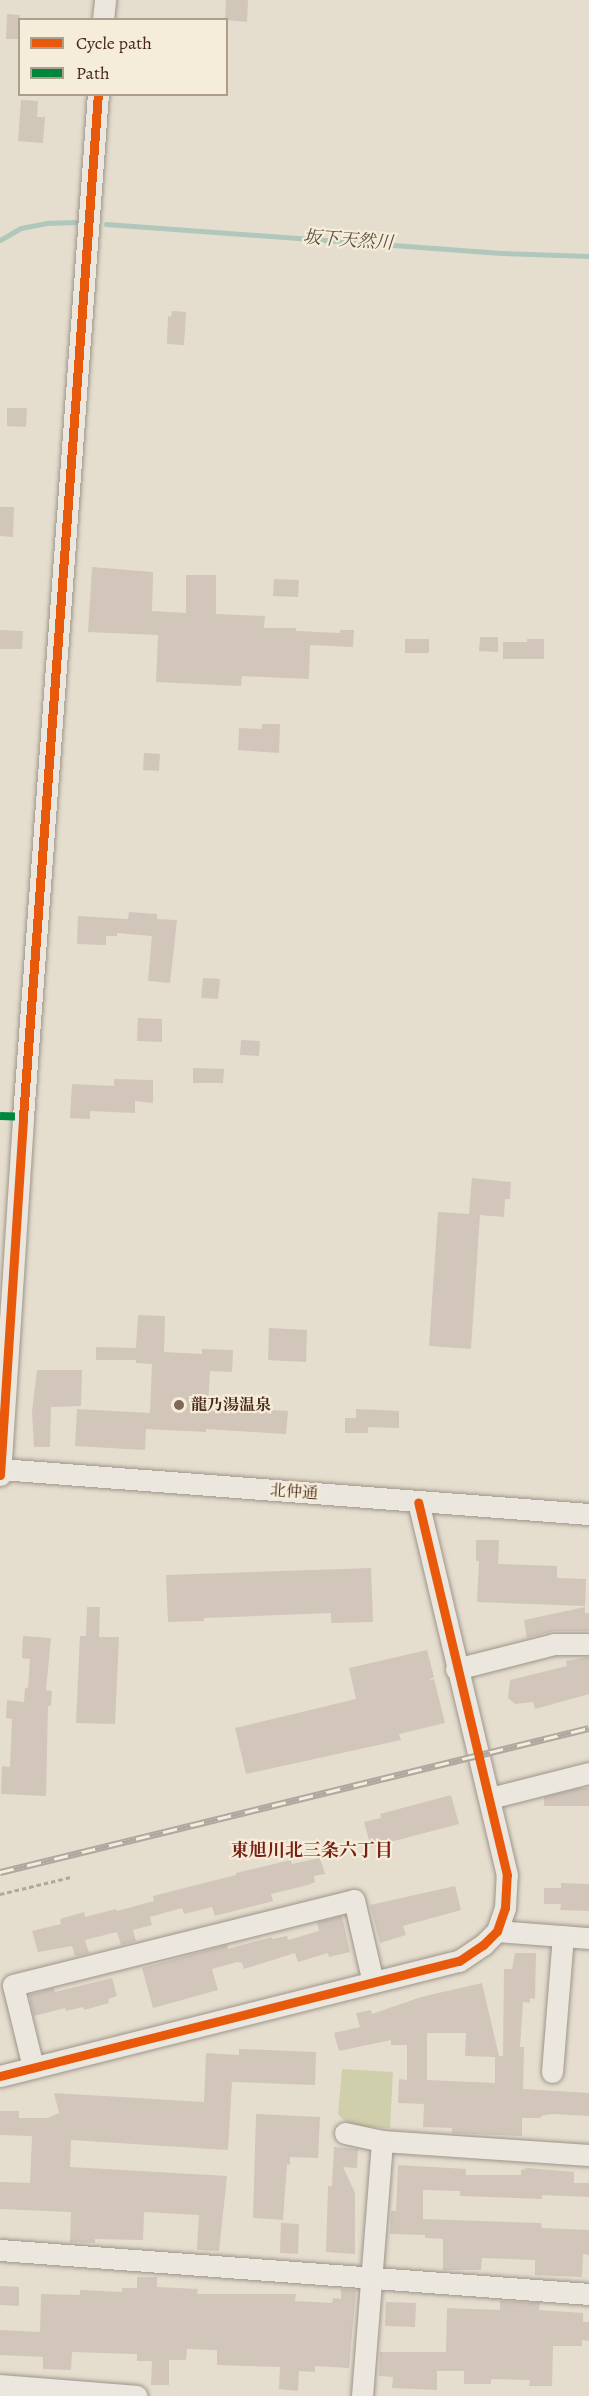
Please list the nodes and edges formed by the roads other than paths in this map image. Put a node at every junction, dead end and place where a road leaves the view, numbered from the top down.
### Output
1 (105, 0) edge
2 (103, 18) edge
3 (98, 96) edge
4 (0, 1469) edge
5 (0, 1475) edge
6 (418, 1502) junction
7 (589, 1514) edge
8 (589, 1644) edge
9 (456, 1669) junction
10 (589, 1773) edge
11 (490, 1798) junction
12 (497, 1931) junction
13 (563, 1936) junction
14 (589, 1938) edge
15 (373, 1982) junction
16 (33, 2067) junction
17 (552, 2073) dead end
18 (0, 2076) edge
19 (345, 2133) dead end
20 (382, 2141) junction
21 (589, 2156) edge
22 (0, 2250) edge
23 (371, 2276) junction
24 (589, 2294) edge
25 (0, 2385) edge
26 (137, 2396) edge
27 (362, 2396) edge

1 - 2 street
3 - 4 street
4 - 5 street
4 - 6 street, 北仲通
6 - 7 street, 北仲通
6 - 9 street
8 - 9 street
9 - 11 street
10 - 11 street
11 - 12 street
12 - 13 street
12 - 15 street
13 - 14 street
13 - 17 street
15 - 16 street
15 - 16 street
16 - 18 street
19 - 20 street
20 - 21 street
20 - 23 street
22 - 23 street
23 - 24 street
23 - 27 street
25 - 26 street

